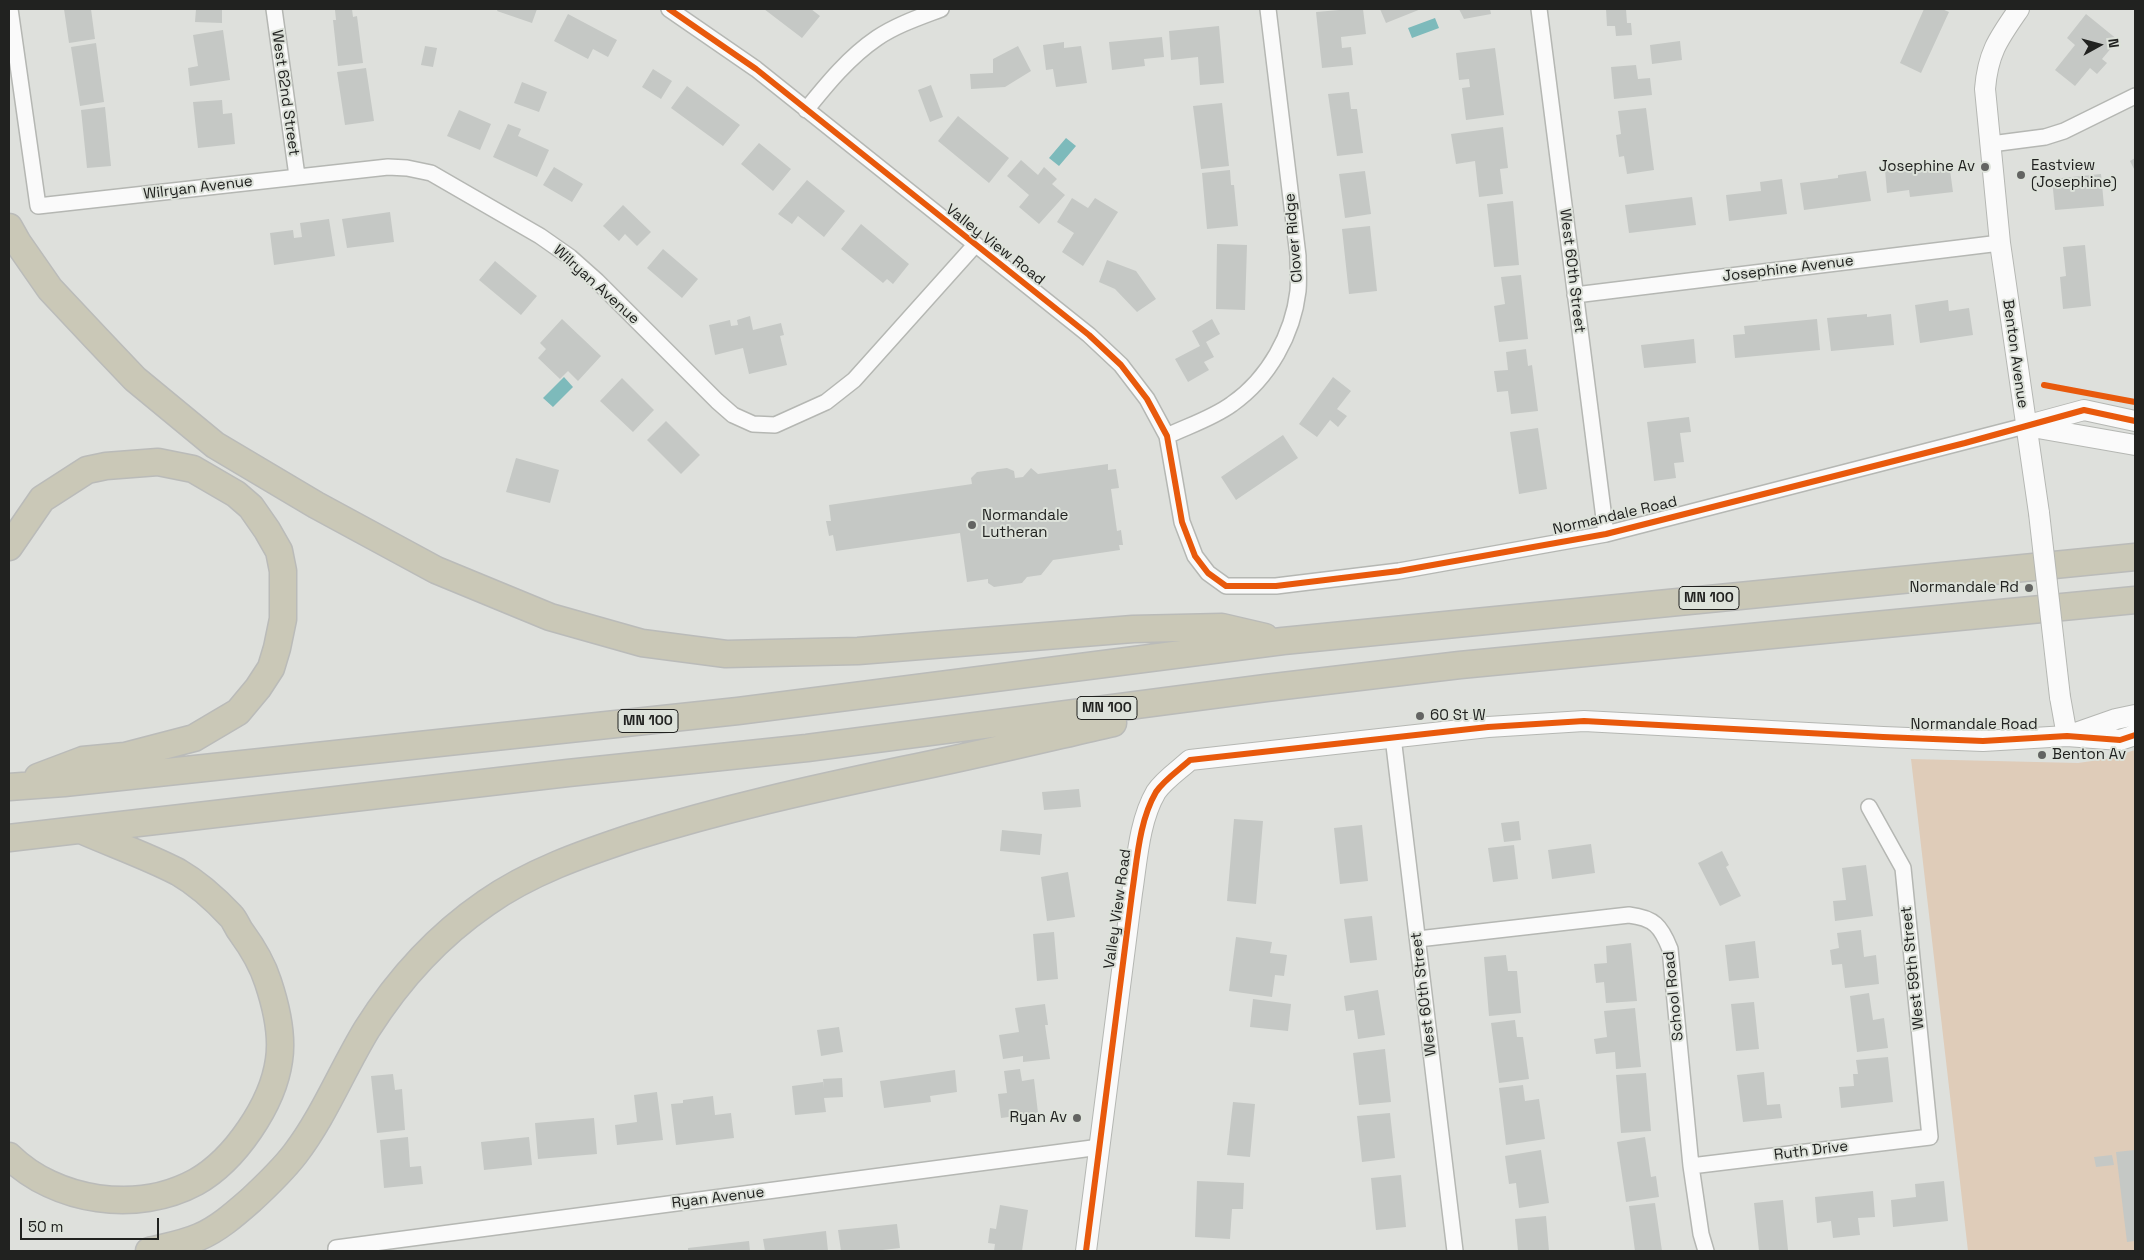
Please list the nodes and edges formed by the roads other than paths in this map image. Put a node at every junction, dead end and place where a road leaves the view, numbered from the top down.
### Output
1 (10, 9) edge
2 (274, 9) edge
3 (669, 9) edge
4 (941, 9) edge
5 (1268, 9) edge
6 (1539, 9) edge
7 (2020, 9) edge
8 (2135, 96) edge
9 (806, 110) junction
10 (1991, 144) junction
11 (297, 176) junction
12 (9, 227) edge
13 (2000, 243) junction
14 (974, 245) junction
15 (1575, 294) junction
16 (2135, 421) edge
17 (2025, 426) junction
18 (1166, 436) junction
19 (2135, 445) edge
20 (1606, 534) junction
21 (9, 547) edge
22 (2135, 557) edge
23 (1208, 573) joint
24 (2135, 600) edge
25 (1283, 641) junction
26 (1266, 688) junction
27 (2135, 715) edge
28 (2135, 735) edge
29 (2067, 736) junction
30 (1393, 737) junction
31 (10, 787) edge
32 (1869, 807) dead end
33 (80, 829) junction
34 (15, 838) edge
35 (1418, 939) junction
36 (1930, 1136) joint
37 (1100, 1147) junction
38 (9, 1156) edge
39 (1691, 1166) junction
40 (336, 1250) edge
41 (149, 1251) edge
42 (1086, 1251) edge
43 (1455, 1251) edge
44 (1706, 1251) edge

1 - 11 street, Wilryan Avenue
2 - 11 street, West 62nd Street
3 - 9 street, Valley View Road
4 - 9 street
5 - 18 street, Clover Ridge
6 - 15 street, West 60th Street
7 - 10 street, Benton Avenue
8 - 10 street
9 - 14 street, Valley View Road
10 - 13 street, Benton Avenue
11 - 14 street, Wilryan Avenue
12 - 25 highway
13 - 15 street, Josephine Avenue
13 - 17 street, Benton Avenue
14 - 18 street, Valley View Road
15 - 20 street, West 60th Street
16 - 17 street
17 - 19 street
17 - 20 street, Normandale Road
17 - 29 street, Benton Avenue, bridge
18 - 23 street, Valley View Road
20 - 23 street, Normandale Road
21 - 31 highway
22 - 25 highway, MN 100
24 - 26 highway, MN 100
25 - 31 highway, MN 100
26 - 33 highway, MN 100
26 - 41 highway
27 - 29 street, Normandale Road
28 - 29 street, Normandale Road
29 - 30 street, Normandale Road
30 - 35 street, West 60th Street
30 - 37 street, Valley View Road
32 - 36 street, West 59th Street
33 - 34 highway, MN 100
33 - 38 highway
35 - 39 street, School Road
35 - 43 street, West 60th Street
36 - 39 street, Ruth Drive
37 - 40 street, Ryan Avenue
37 - 42 street, Valley View Road
39 - 44 street, School Road

